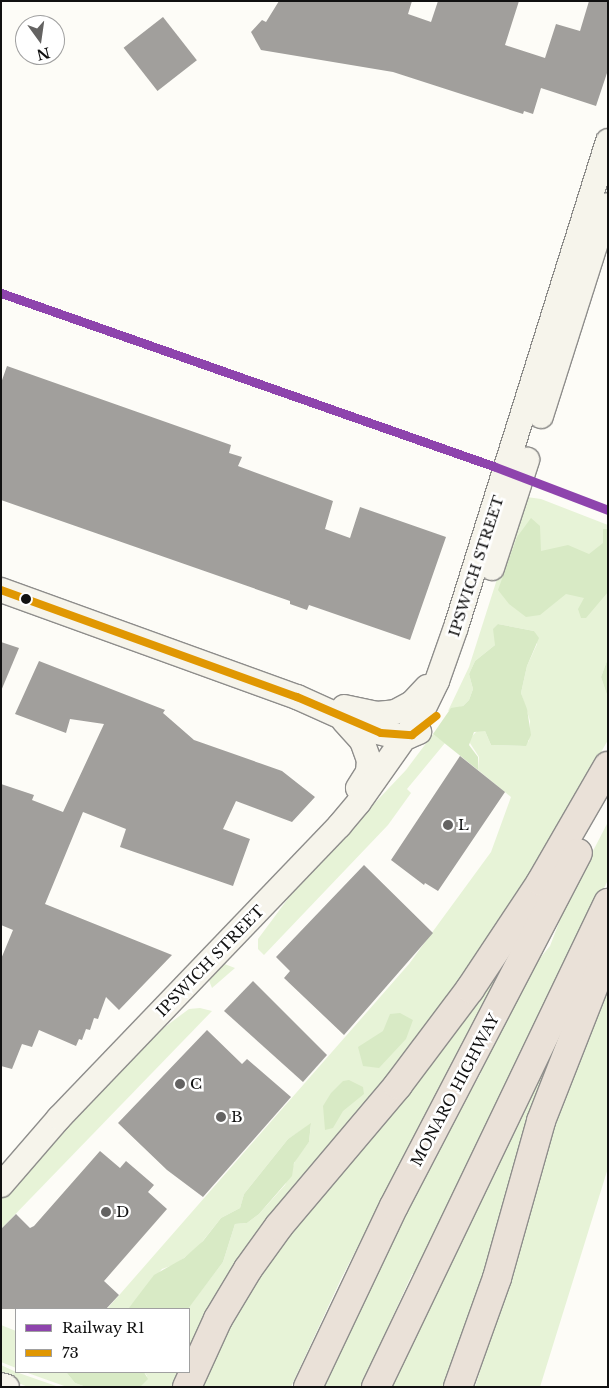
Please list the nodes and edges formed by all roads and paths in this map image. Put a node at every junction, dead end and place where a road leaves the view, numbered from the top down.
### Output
1 (606, 155) edge
2 (608, 205) edge
3 (529, 428) junction
4 (501, 514) junction
5 (1, 590) edge
6 (448, 650) junction
7 (297, 697) junction
8 (436, 716) junction
9 (340, 717) junction
10 (406, 737) junction
11 (608, 766) edge
12 (608, 797) edge
13 (359, 802) junction
14 (339, 826) junction
15 (608, 903) edge
16 (608, 950) edge
17 (59, 1118) junction
18 (1, 1167) edge
19 (1, 1185) edge
20 (1, 1385) edge
21 (187, 1386) edge
22 (6, 1387) edge
23 (308, 1387) edge
24 (376, 1387) edge
25 (458, 1387) edge

1 - 3 main road, IPSWICH STREET
2 - 3 main road, IPSWICH STREET
3 - 4 main road, IPSWICH STREET
4 - 6 main road, IPSWICH STREET
4 - 8 main road, IPSWICH STREET
5 - 7 main road
6 - 7 main road
6 - 10 main road, IPSWICH STREET
7 - 9 main road
8 - 10 main road
8 - 13 main road, IPSWICH STREET
9 - 10 main road
9 - 14 main road
10 - 13 main road, IPSWICH STREET
11 - 21 highway
12 - 23 highway, MONARO HIGHWAY
13 - 14 main road, IPSWICH STREET
14 - 17 main road, IPSWICH STREET
15 - 24 highway
16 - 25 highway
17 - 18 main road, IPSWICH STREET
17 - 19 main road, IPSWICH STREET
20 - 22 main road

